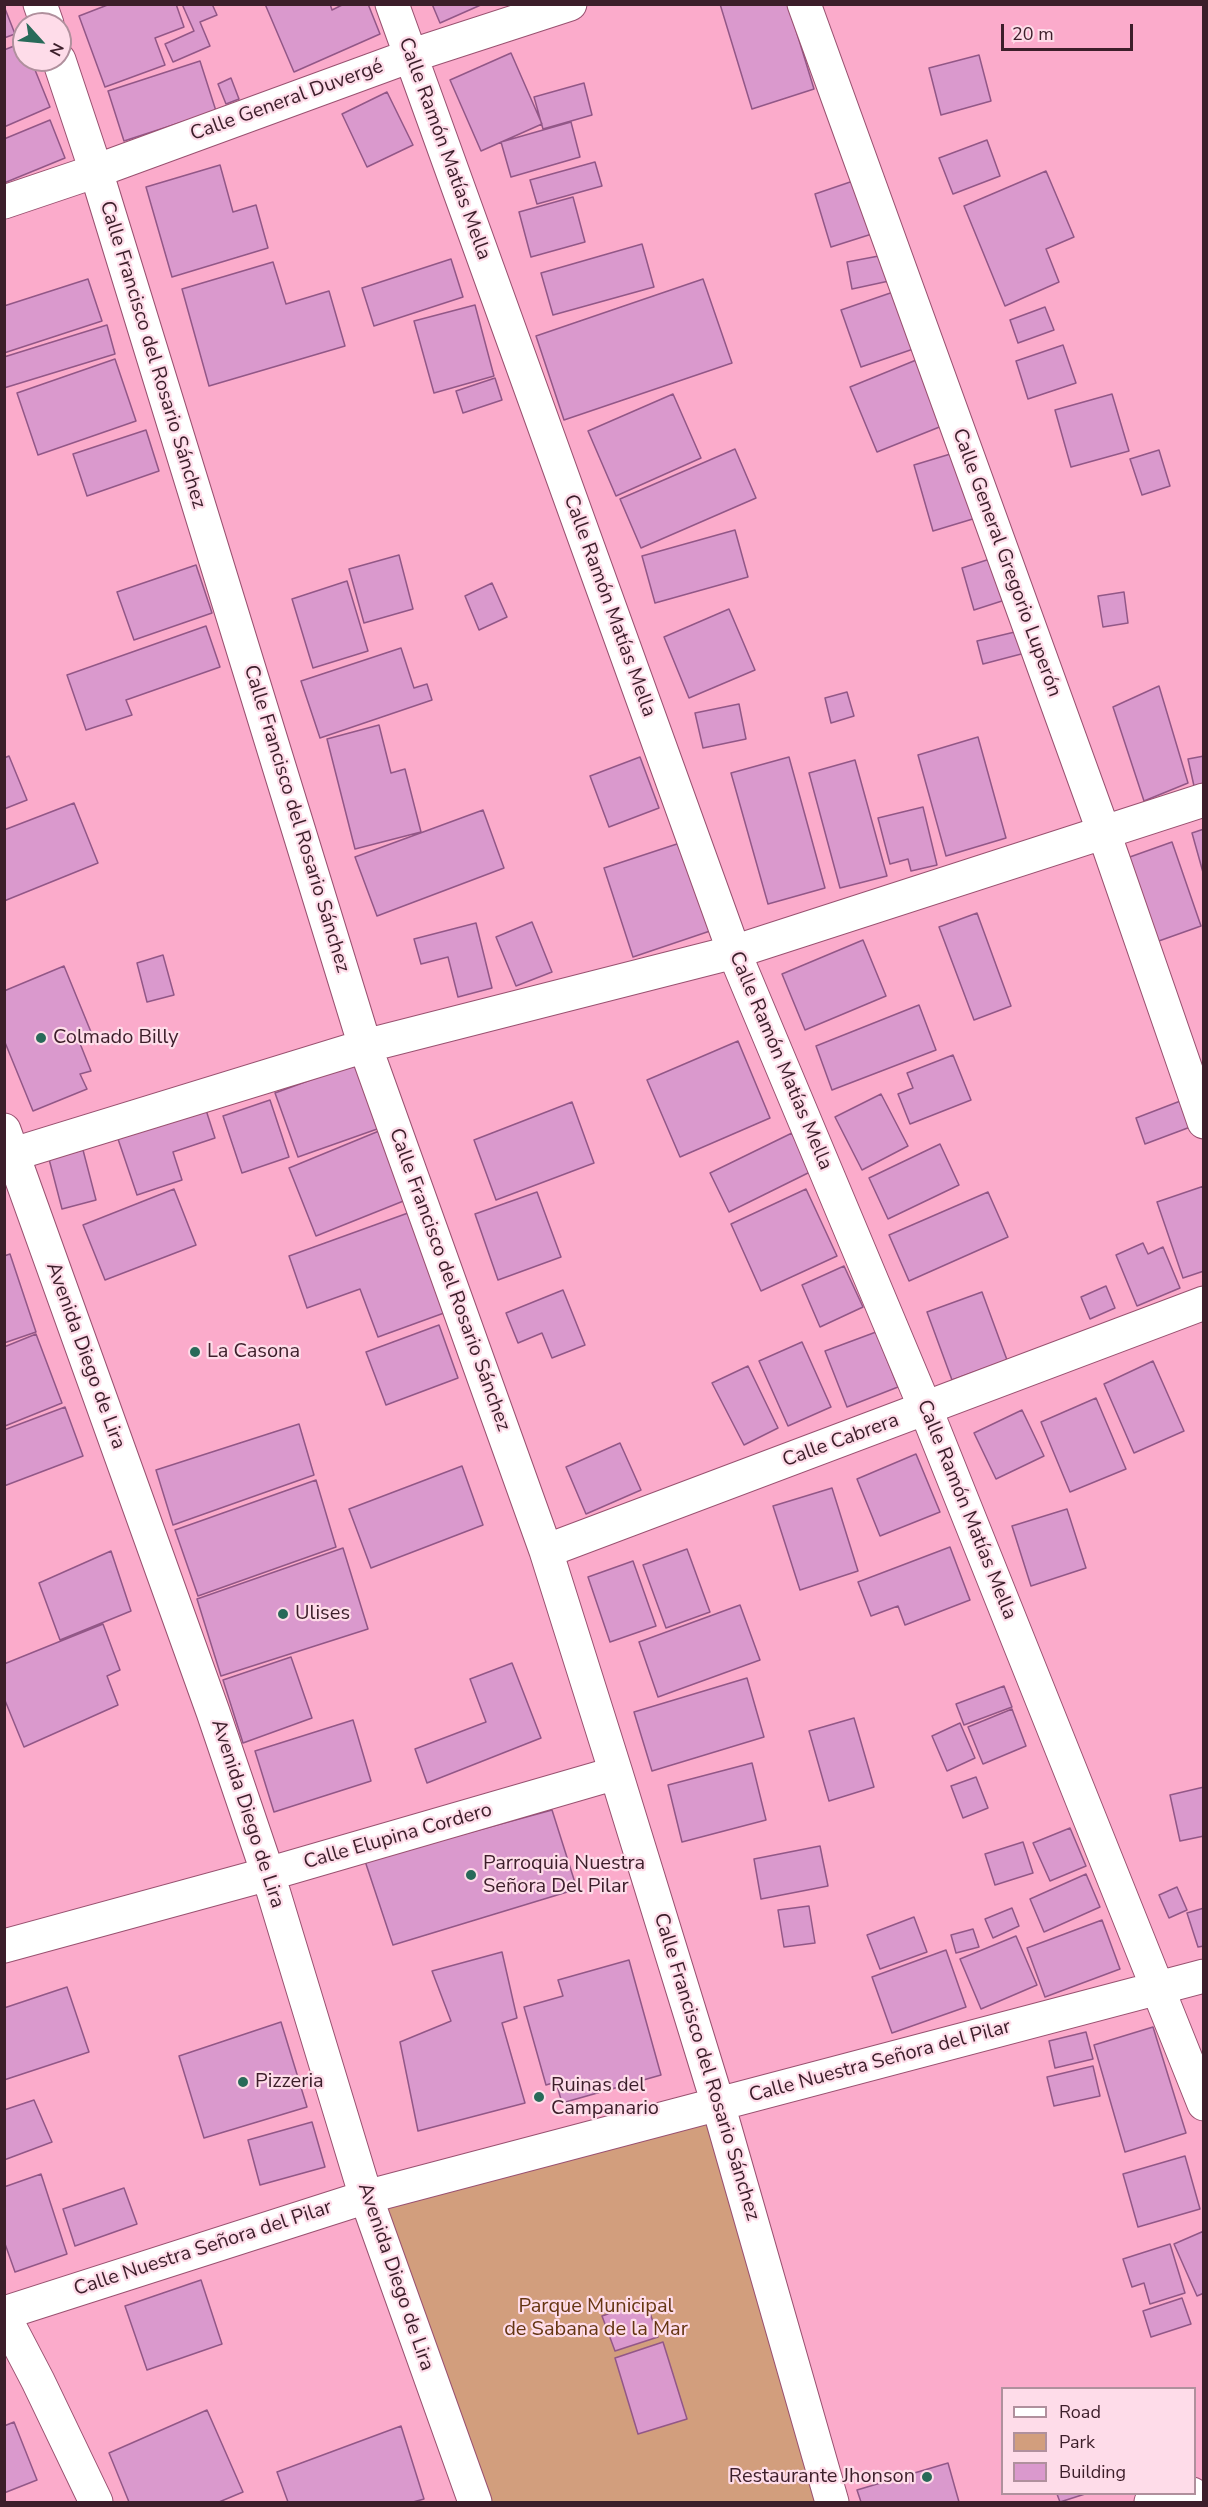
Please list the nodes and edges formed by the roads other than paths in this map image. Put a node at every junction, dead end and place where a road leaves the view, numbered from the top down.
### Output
1 (392, 4) edge
2 (570, 4) edge
3 (804, 4) edge
4 (410, 56) junction
5 (63, 72) edge
6 (96, 171) junction
7 (4, 202) edge
8 (1203, 800) edge
9 (1104, 833) junction
10 (734, 952) junction
11 (365, 1046) junction
12 (1203, 1122) edge
13 (7, 1147) edge
14 (1203, 1303) edge
15 (926, 1410) junction
16 (546, 1551) junction
17 (616, 1773) junction
18 (268, 1874) junction
19 (4, 1946) edge
20 (1203, 1976) edge
21 (1158, 1988) junction
22 (718, 2104) junction
23 (1203, 2104) edge
24 (366, 2197) junction
25 (4, 2315) edge
26 (1184, 2495) edge
27 (96, 2502) edge
28 (475, 2502) edge
29 (832, 2502) edge
30 (1152, 2502) edge

1 - 4 street, Calle Ramón Matías Mella
2 - 4 street, Calle General Duvergé
3 - 9 street, Calle General Gregorio Luperón
4 - 6 street, Calle General Duvergé
4 - 10 street, Calle Ramón Matías Mella
5 - 6 street, Calle Francisco del Rosario Sánchez
6 - 7 street, Calle General Duvergé
6 - 11 street, Calle Francisco del Rosario Sánchez
8 - 9 street
9 - 10 street
9 - 12 street, Calle General Gregorio Luperón
10 - 11 street
10 - 15 street, Calle Ramón Matías Mella
11 - 13 street
11 - 16 street, Calle Francisco del Rosario Sánchez
13 - 18 street, Avenida Diego de Lira
14 - 15 street, Calle Cabrera
15 - 16 street, Calle Cabrera
15 - 21 street, Calle Ramón Matías Mella
16 - 17 street, Calle Francisco del Rosario Sánchez
17 - 18 street, Calle Elupina Cordero
17 - 22 street, Calle Francisco del Rosario Sánchez
18 - 19 street, Calle Elupina Cordero
18 - 24 street, Avenida Diego de Lira
20 - 21 street, Calle Nuestra Señora del Pilar
21 - 22 street, Calle Nuestra Señora del Pilar
21 - 23 street, Calle Ramón Matías Mella
22 - 24 street, Calle Nuestra Señora del Pilar
22 - 29 street, Calle Francisco del Rosario Sánchez
24 - 25 street, Calle Nuestra Señora del Pilar
24 - 28 street, Avenida Diego de Lira
25 - 27 street
26 - 30 street

